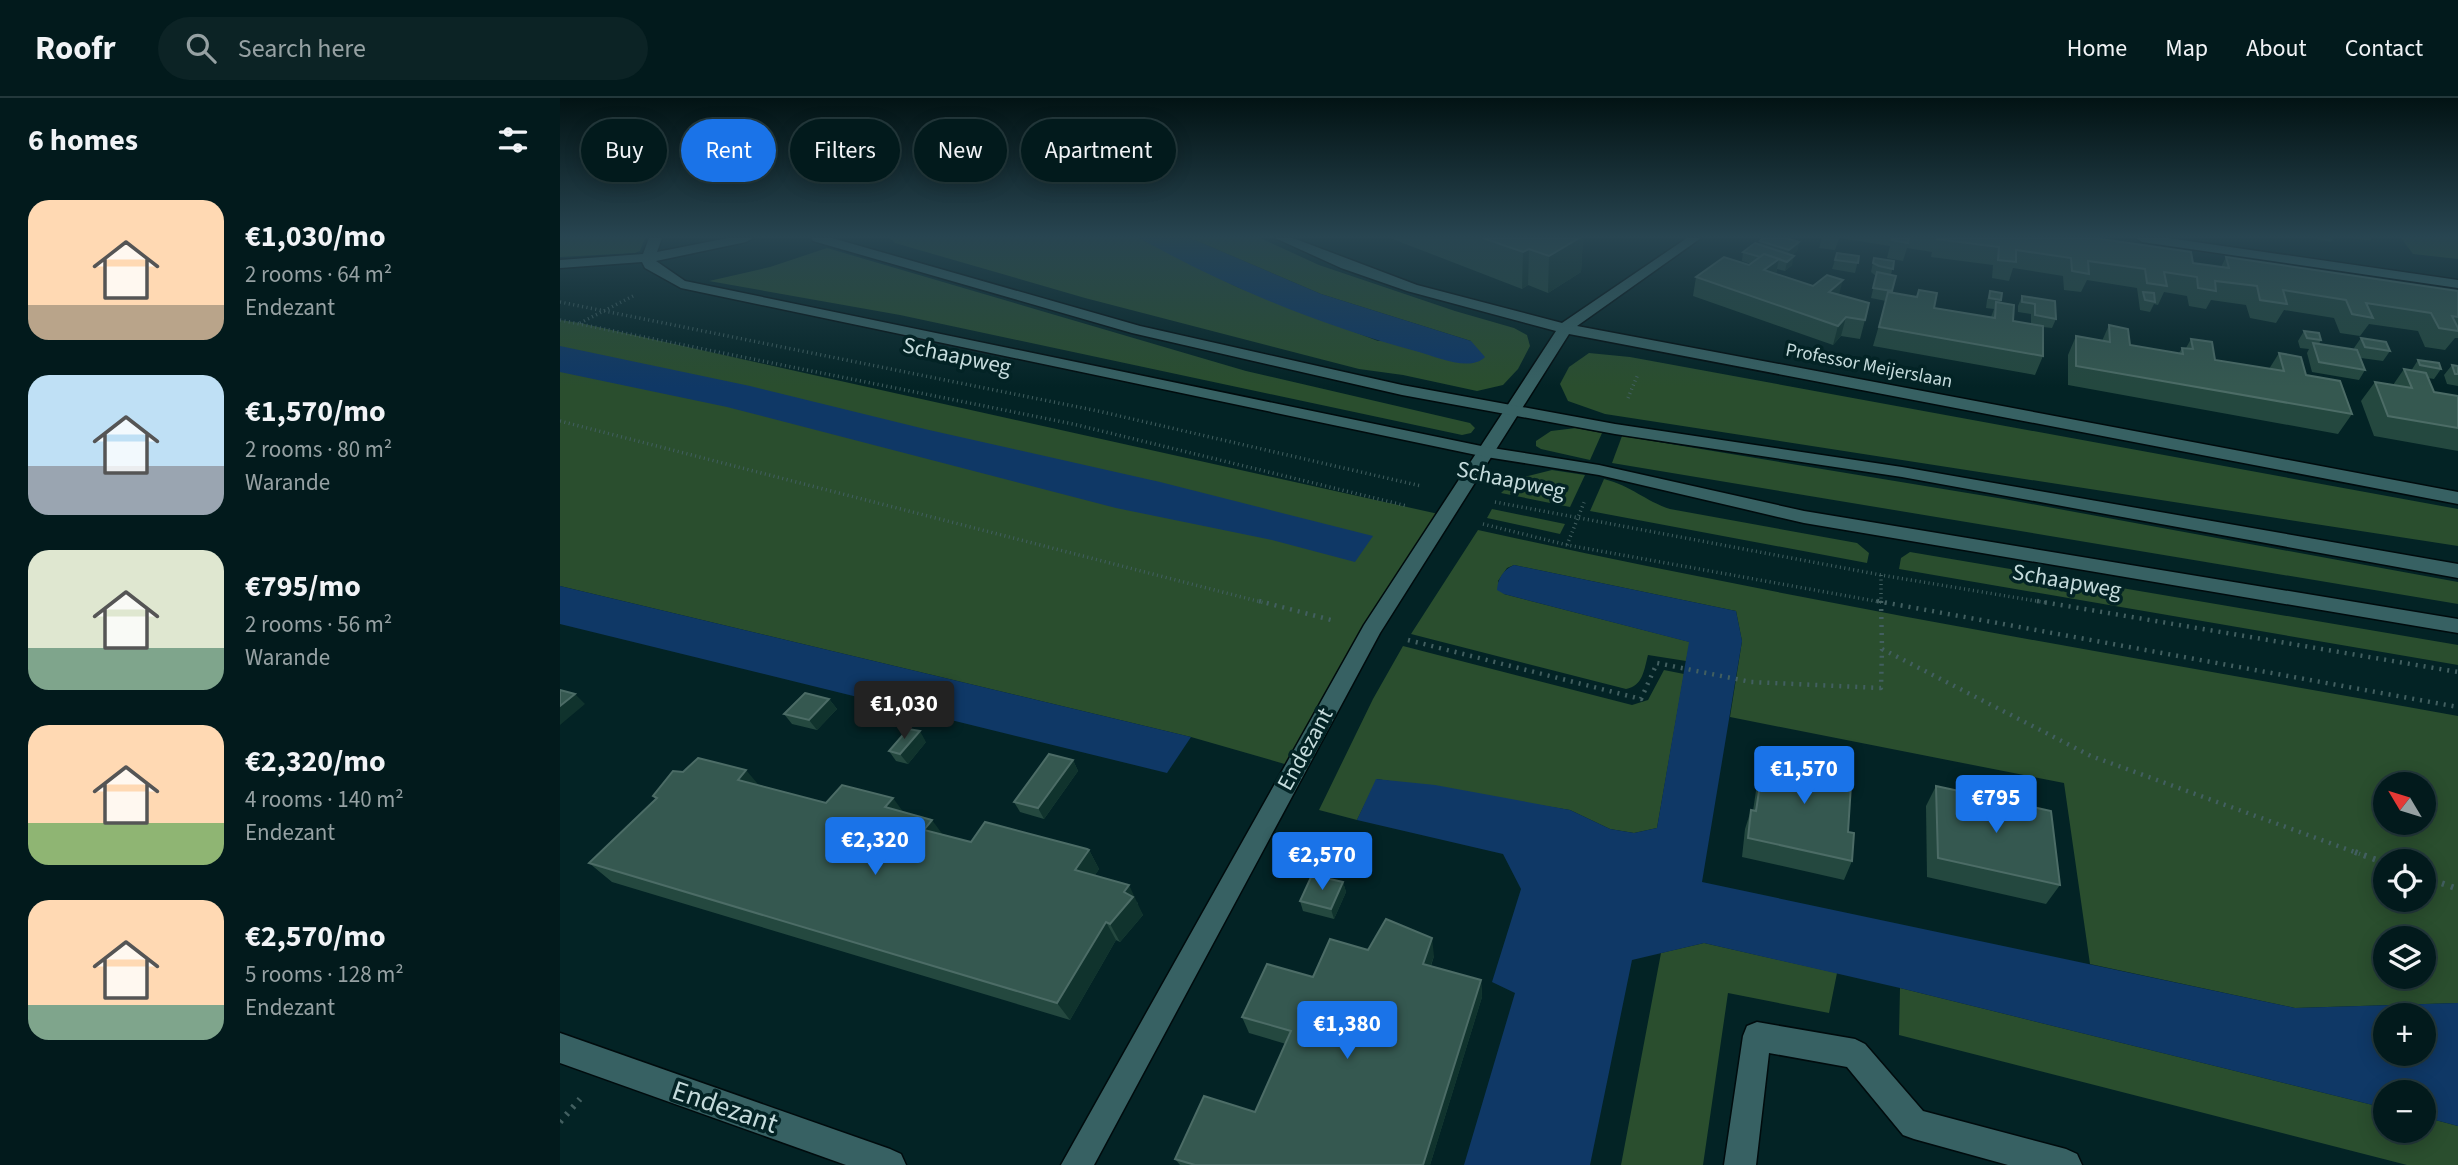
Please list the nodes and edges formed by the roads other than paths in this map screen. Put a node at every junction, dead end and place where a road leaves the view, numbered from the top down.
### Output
1 (699, 288) edge
2 (995, 288) edge
3 (1412, 288) edge
4 (1623, 288) edge
5 (1566, 327) junction
6 (1513, 411) junction
7 (1486, 452) junction
8 (2458, 498) edge
9 (2458, 571) edge
10 (2458, 626) edge
11 (560, 1048) edge
12 (890, 1165) edge
13 (1077, 1165) edge
14 (1740, 1165) edge
15 (2066, 1165) edge

1 - 7 street, Schaapweg
2 - 6 street
3 - 5 street, Professor Meijerslaan
4 - 5 street
5 - 6 street, Endezant
5 - 8 street, Professor Meijerslaan
6 - 7 street, Endezant
6 - 9 street
7 - 10 street, Schaapweg
7 - 13 street, Endezant
11 - 12 street, Endezant
14 - 15 street

